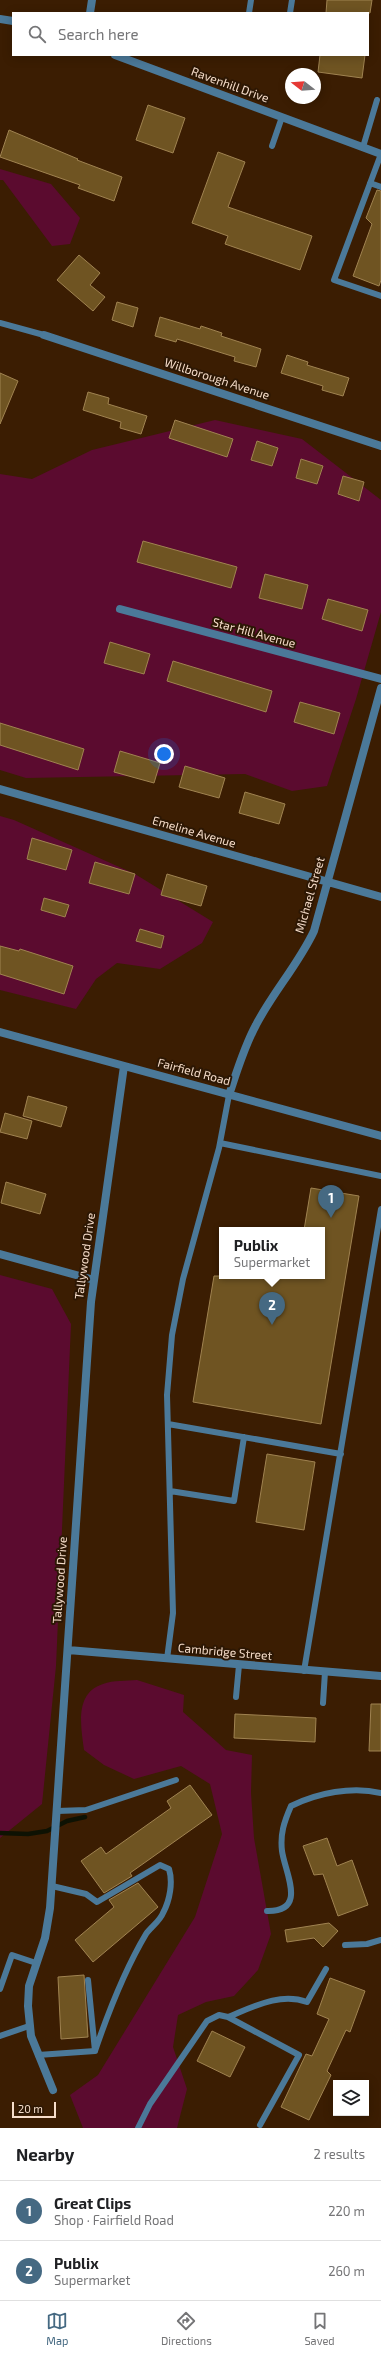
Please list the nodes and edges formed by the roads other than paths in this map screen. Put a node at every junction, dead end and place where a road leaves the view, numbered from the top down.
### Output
1 (92, 0) edge
2 (251, 0) edge
3 (292, 0) edge
4 (90, 12) edge
5 (249, 12) edge
6 (290, 12) edge
7 (0, 19) edge
8 (12, 20) edge
9 (118, 56) edge
10 (377, 100) dead end
11 (282, 117) junction
12 (272, 146) dead end
13 (363, 147) junction
14 (381, 154) edge
15 (370, 183) junction
16 (381, 187) edge
17 (381, 296) edge
18 (0, 323) edge
19 (44, 335) joint
20 (381, 446) edge
21 (120, 609) dead end
22 (381, 679) edge
23 (381, 688) edge
24 (0, 789) edge
25 (327, 882) junction
26 (381, 898) edge
27 (0, 1032) edge
28 (124, 1066) junction
29 (230, 1095) junction
30 (381, 1136) edge
31 (220, 1143) junction
32 (381, 1176) edge
33 (381, 1209) edge
34 (0, 1254) edge
35 (94, 1280) junction
36 (168, 1424) junction
37 (244, 1437) junction
38 (341, 1454) junction
39 (170, 1491) junction
40 (68, 1650) junction
41 (167, 1658) junction
42 (239, 1665) junction
43 (304, 1671) junction
44 (325, 1672) junction
45 (381, 1676) edge
46 (236, 1697) dead end
47 (323, 1703) dead end
48 (176, 1780) dead end
49 (381, 1793) edge
50 (57, 1811) junction
51 (52, 1886) junction
52 (267, 1911) dead end
53 (381, 1940) edge
54 (345, 1944) dead end
55 (36, 1963) junction
56 (326, 1969) dead end
57 (88, 1980) dead end
58 (0, 1989) edge
59 (228, 2017) junction
60 (29, 2026) junction
61 (0, 2036) edge
62 (94, 2051) junction
63 (38, 2055) junction
64 (53, 2090) dead end
65 (260, 2125) dead end
66 (138, 2128) edge

1 - 4 street
2 - 5 lane
3 - 6 lane
7 - 8 street
9 - 11 street, Ravenhill Drive
10 - 13 lane
11 - 12 lane
11 - 13 street, Ravenhill Drive
13 - 14 street, Ravenhill Drive
14 - 15 lane
15 - 16 lane
15 - 17 lane
18 - 19 lane
19 - 20 street, Willborough Avenue
21 - 22 street, Star Hill Avenue
23 - 25 street, Michael Street
24 - 25 street, Emeline Avenue
25 - 26 street, Emeline Avenue
25 - 29 street, Michael Street
27 - 28 street, Fairfield Road
28 - 29 street, Fairfield Road
28 - 35 street, Tallywood Drive
29 - 30 street, Fairfield Road
29 - 31 lane
31 - 32 lane
31 - 36 lane
33 - 38 lane
34 - 35 street
35 - 40 street, Tallywood Drive
36 - 37 lane
36 - 39 lane
37 - 38 lane
37 - 39 lane
38 - 43 lane
39 - 41 lane
40 - 41 street, Cambridge Street
40 - 50 street, Tallywood Drive
41 - 42 street, Cambridge Street
42 - 43 street, Cambridge Street
42 - 46 lane
43 - 44 street, Cambridge Street
44 - 45 street, Cambridge Street
44 - 47 lane
48 - 50 lane
49 - 52 lane
50 - 51 street, Tallywood Drive
51 - 55 street, Tallywood Drive
51 - 62 lane
53 - 54 lane
55 - 58 lane
55 - 60 street, Tallywood Drive
56 - 59 lane
57 - 62 lane
59 - 65 lane
59 - 66 lane
60 - 61 lane
60 - 63 street, Tallywood Drive
62 - 63 lane
63 - 64 street, Tallywood Drive

